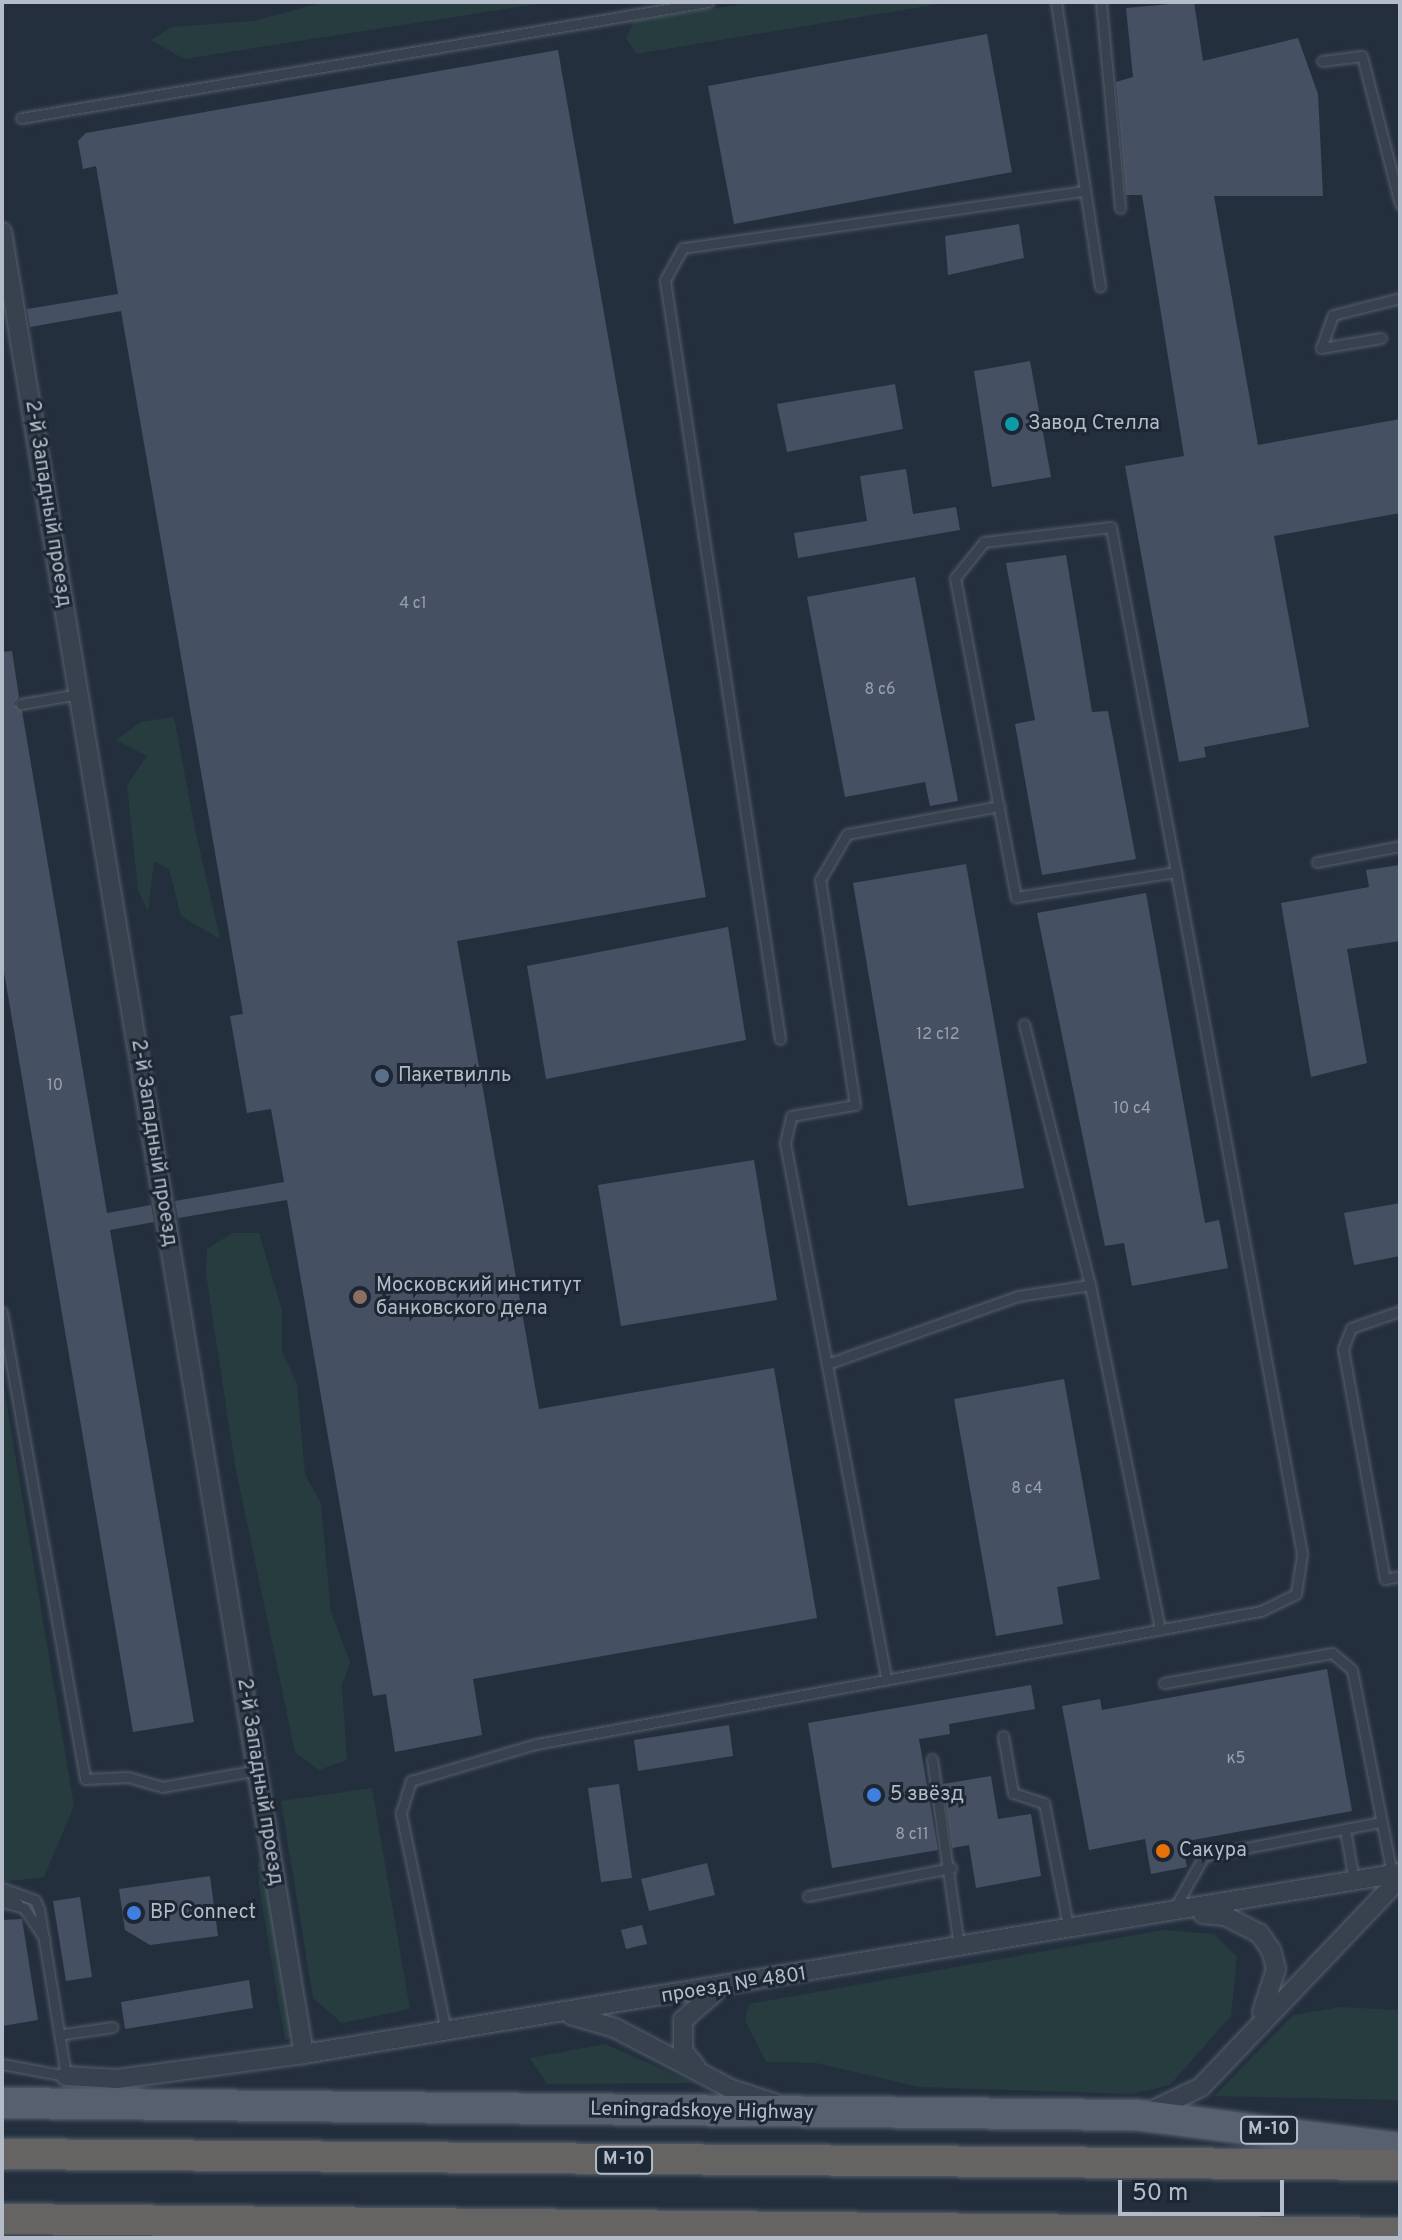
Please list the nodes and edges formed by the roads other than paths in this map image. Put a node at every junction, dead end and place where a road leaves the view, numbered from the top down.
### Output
1 (708, 2) edge
2 (1056, 2) edge
3 (1101, 2) edge
4 (1322, 61) dead end
5 (21, 118) dead end
6 (1085, 191) junction
7 (1400, 204) edge
8 (1120, 208) dead end
9 (2, 232) edge
10 (1100, 287) dead end
11 (1400, 298) edge
12 (1381, 338) dead end
13 (79, 694) junction
14 (21, 704) dead end
15 (999, 806) junction
16 (1400, 846) edge
17 (1317, 862) dead end
18 (1176, 872) junction
19 (1024, 1024) dead end
20 (780, 1039) dead end
21 (1090, 1285) junction
22 (1400, 1311) edge
23 (2, 1312) edge
24 (827, 1364) junction
25 (1400, 1576) edge
26 (1160, 1629) junction
27 (886, 1677) junction
28 (1164, 1683) dead end
29 (1003, 1736) dead end
30 (932, 1759) dead end
31 (257, 1770) junction
32 (1381, 1822) junction
33 (1345, 1829) junction
34 (951, 1868) junction
35 (1397, 1875) edge
36 (1354, 1881) junction
37 (2, 1888) edge
38 (2, 1895) edge
39 (808, 1896) dead end
40 (2, 1902) edge
41 (24, 1908) junction
42 (1173, 1912) junction
43 (1069, 1930) junction
44 (51, 1949) junction
45 (960, 1949) junction
46 (732, 1986) junction
47 (565, 2013) junction
48 (112, 2027) dead end
49 (1253, 2029) junction
50 (446, 2031) junction
51 (64, 2034) junction
52 (304, 2054) junction
53 (2, 2064) edge
54 (700, 2073) junction
55 (2, 2090) edge
56 (64, 2091) junction
57 (2, 2103) edge
58 (804, 2113) junction
59 (1137, 2115) junction
60 (1400, 2148) edge
61 (2, 2154) edge
62 (1400, 2165) edge
63 (2, 2219) edge
64 (1400, 2233) edge

1 - 5 lane
2 - 6 lane
3 - 8 lane
4 - 7 lane
6 - 10 lane
6 - 20 lane
9 - 13 street, 2-й Западный проезд
11 - 12 lane
13 - 14 lane
13 - 31 street, 2-й Западный проезд
15 - 18 lane
15 - 18 lane
15 - 24 lane
16 - 17 lane
18 - 26 lane
19 - 21 lane
21 - 24 lane
21 - 26 lane
22 - 25 lane
23 - 31 lane
24 - 27 lane
26 - 27 lane
27 - 50 lane
28 - 32 lane
29 - 43 lane
30 - 34 lane
31 - 52 street, 2-й Западный проезд
32 - 33 lane
32 - 35 lane
33 - 36 lane
33 - 42 lane
34 - 39 lane
34 - 45 lane
35 - 36 street, проезд № 4801
35 - 49 street
36 - 42 street, проезд № 4801
37 - 44 lane
38 - 41 lane
40 - 41 lane
41 - 44 lane
42 - 43 street, проезд № 4801
42 - 49 street
43 - 45 street, проезд № 4801
44 - 51 lane
45 - 46 street, проезд № 4801
46 - 47 street, проезд № 4801
46 - 54 street
47 - 50 street, проезд № 4801
47 - 54 street
48 - 51 lane
49 - 59 street
50 - 52 street, проезд № 4801
51 - 56 lane
52 - 56 street, проезд № 4801
53 - 56 lane
54 - 58 street
55 - 56 main road
56 - 57 main road, Leningradskoye Highway / М-10
56 - 58 main road, Leningradskoye Highway / М-10
58 - 59 main road, Leningradskoye Highway / М-10
59 - 60 main road, Leningradskoye Highway / М-10
61 - 62 highway, М-10
63 - 64 highway

